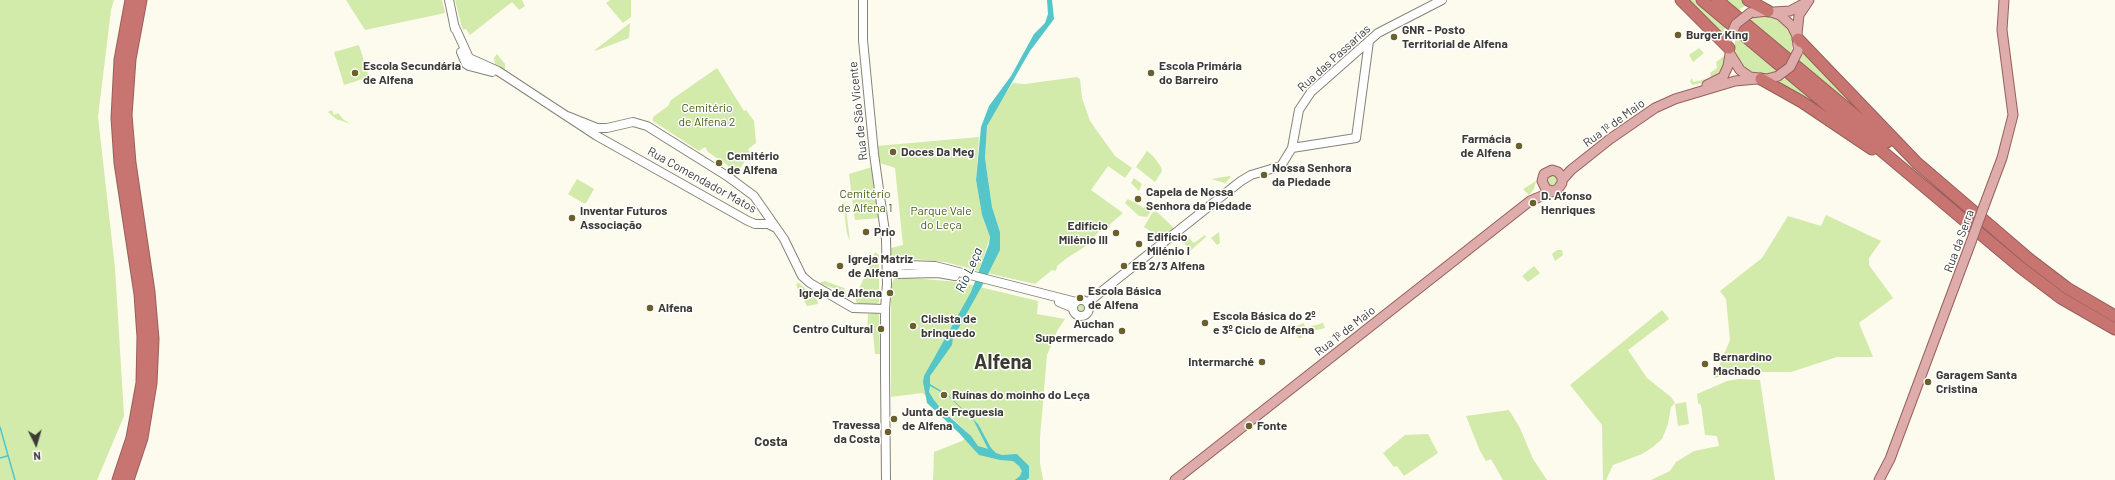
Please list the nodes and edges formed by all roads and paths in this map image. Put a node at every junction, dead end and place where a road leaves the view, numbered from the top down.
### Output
1 (131, 0) edge
2 (141, 0) edge
3 (449, 0) edge
4 (863, 0) edge
5 (1442, 0) edge
6 (1681, 0) edge
7 (1702, 0) edge
8 (1717, 0) edge
9 (1748, 0) edge
10 (2004, 0) edge
11 (1809, 1) edge
12 (1771, 11) junction
13 (1797, 37) junction
14 (1369, 41) junction
15 (1730, 46) junction
16 (1759, 79) junction
17 (567, 116) junction
18 (614, 126) junction
19 (597, 128) junction
20 (610, 141) junction
21 (1292, 148) junction
22 (1917, 163) junction
23 (1556, 171) junction
24 (1912, 176) junction
25 (1562, 180) junction
26 (1542, 181) junction
27 (1552, 191) junction
28 (1530, 201) junction
29 (776, 228) junction
30 (885, 254) junction
31 (907, 265) junction
32 (897, 269) junction
33 (885, 270) junction
34 (908, 273) junction
35 (964, 275) junction
36 (887, 281) junction
37 (1087, 303) junction
38 (1075, 305) junction
39 (885, 310) junction
40 (2115, 316) edge
41 (2115, 328) edge
42 (118, 480) edge
43 (128, 480) edge
44 (886, 480) edge
45 (1175, 480) edge
46 (1879, 480) edge

1 - 42 highway
2 - 43 highway
3 - 17 street, Rua Comendador Matos
4 - 30 street, Rua de São Vicente
5 - 14 street, Rua das Passarias
6 - 15 highway
7 - 24 highway
8 - 22 highway
9 - 12 highway
10 - 46 main road, Rua da Serra, bridge
11 - 12 main road
11 - 13 main road
12 - 13 main road
12 - 15 main road, bridge
13 - 16 main road, bridge
13 - 22 highway
14 - 21 street, Rua das Passarias
14 - 21 street
15 - 16 main road
15 - 23 main road, Rua 1º de Maio
16 - 24 highway
16 - 25 main road, Rua 1º de Maio
17 - 19 street
17 - 20 street, Rua Comendador Matos
18 - 19 street
18 - 20 street
18 - 29 street
19 - 20 street, Rua Comendador Matos
20 - 29 street, Rua Comendador Matos
21 - 37 street, Rua das Passarias
22 - 40 highway
23 - 25 main road
23 - 26 main road
24 - 41 highway
25 - 27 main road
26 - 27 main road
26 - 28 main road, Rua 1º de Maio
27 - 28 main road, Rua 1º de Maio
28 - 45 main road, Rua 1º de Maio
29 - 39 street
30 - 32 street
30 - 33 street, Rua de São Vicente
31 - 32 street
31 - 34 street
31 - 35 street
32 - 33 street
32 - 34 street
32 - 36 street
33 - 36 street, Rua de São Vicente
33 - 39 street, Rua de São Vicente
34 - 35 street
35 - 38 street
36 - 39 street, Rua de São Vicente
37 - 38 street
37 - 38 street
39 - 44 street, Rua de São Vicente

